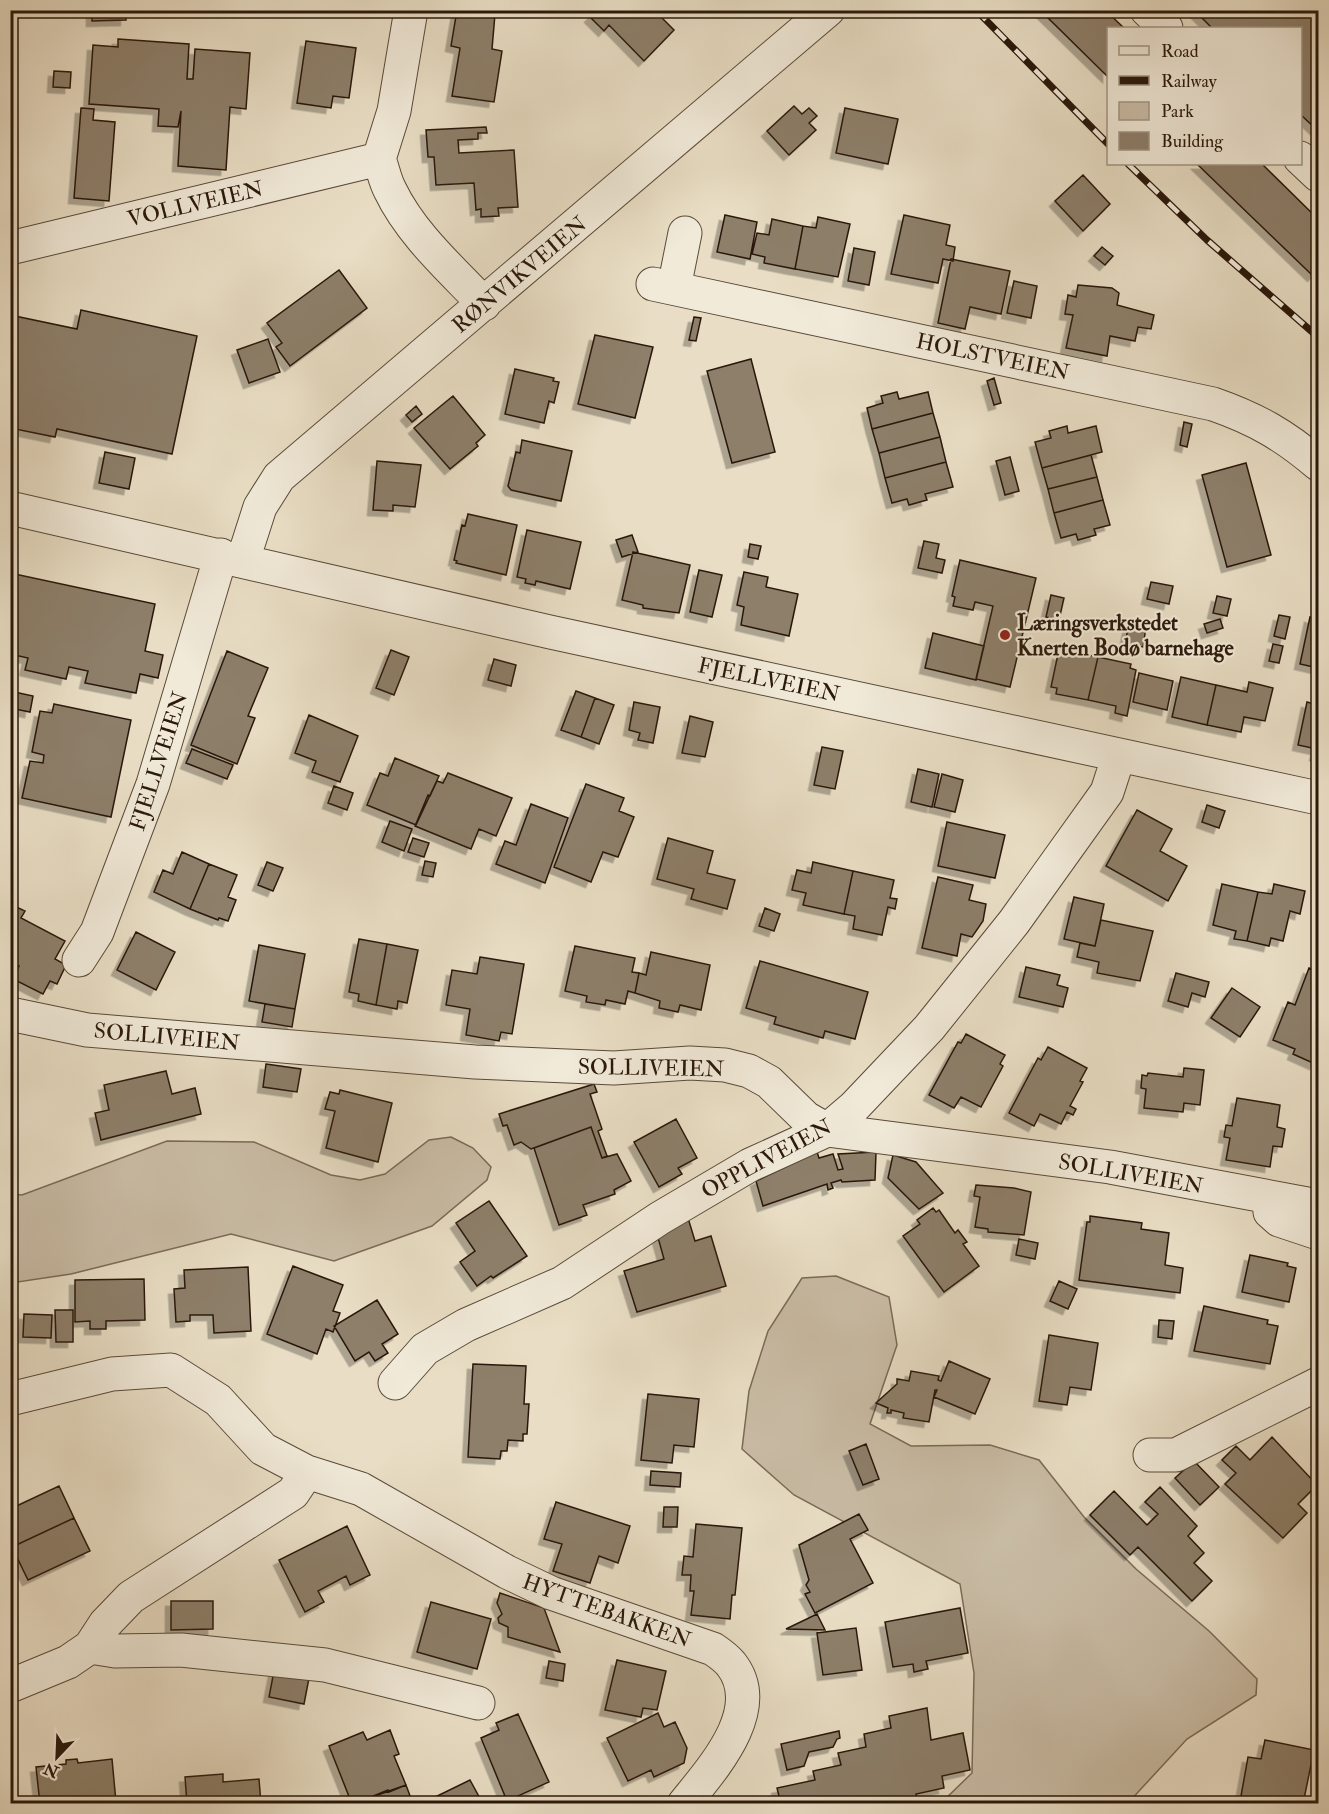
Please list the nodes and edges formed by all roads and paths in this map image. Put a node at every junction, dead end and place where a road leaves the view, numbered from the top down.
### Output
1 (411, 10) edge
2 (828, 10) edge
3 (1147, 10) edge
4 (1165, 27) edge
5 (379, 159) junction
6 (1302, 160) edge
7 (1318, 175) edge
8 (685, 233) dead end
9 (10, 248) edge
10 (484, 304) junction
11 (1318, 465) edge
12 (10, 508) edge
13 (232, 557) junction
14 (1119, 755) junction
15 (1318, 798) edge
16 (79, 960) dead end
17 (10, 1014) edge
18 (827, 1130) junction
19 (1269, 1199) junction
20 (1318, 1206) edge
21 (1318, 1233) edge
22 (395, 1383) dead end
23 (1318, 1384) edge
24 (10, 1399) edge
25 (1150, 1455) dead end
26 (307, 1472) junction
27 (90, 1647) junction
28 (10, 1686) edge
29 (478, 1703) dead end
30 (684, 1803) edge

1 - 5 street
2 - 10 street, RØNVIKVEIEN
3 - 4 street
5 - 9 street, VOLLVEIEN
5 - 10 street
6 - 7 street
8 - 11 street, HOLSTVEIEN
10 - 13 street, RØNVIKVEIEN
12 - 13 street, FJELLVEIEN
13 - 14 street, FJELLVEIEN
13 - 16 street, FJELLVEIEN
14 - 15 street, FJELLVEIEN
14 - 18 street, OPPLIVEIEN
17 - 18 street, SOLLIVEIEN
18 - 19 street, SOLLIVEIEN
18 - 22 street, OPPLIVEIEN
19 - 20 street, SOLLIVEIEN
19 - 21 street
23 - 25 street
24 - 26 street, HYTTEBAKKEN
26 - 27 street
26 - 30 street, HYTTEBAKKEN
27 - 28 street
27 - 29 street

